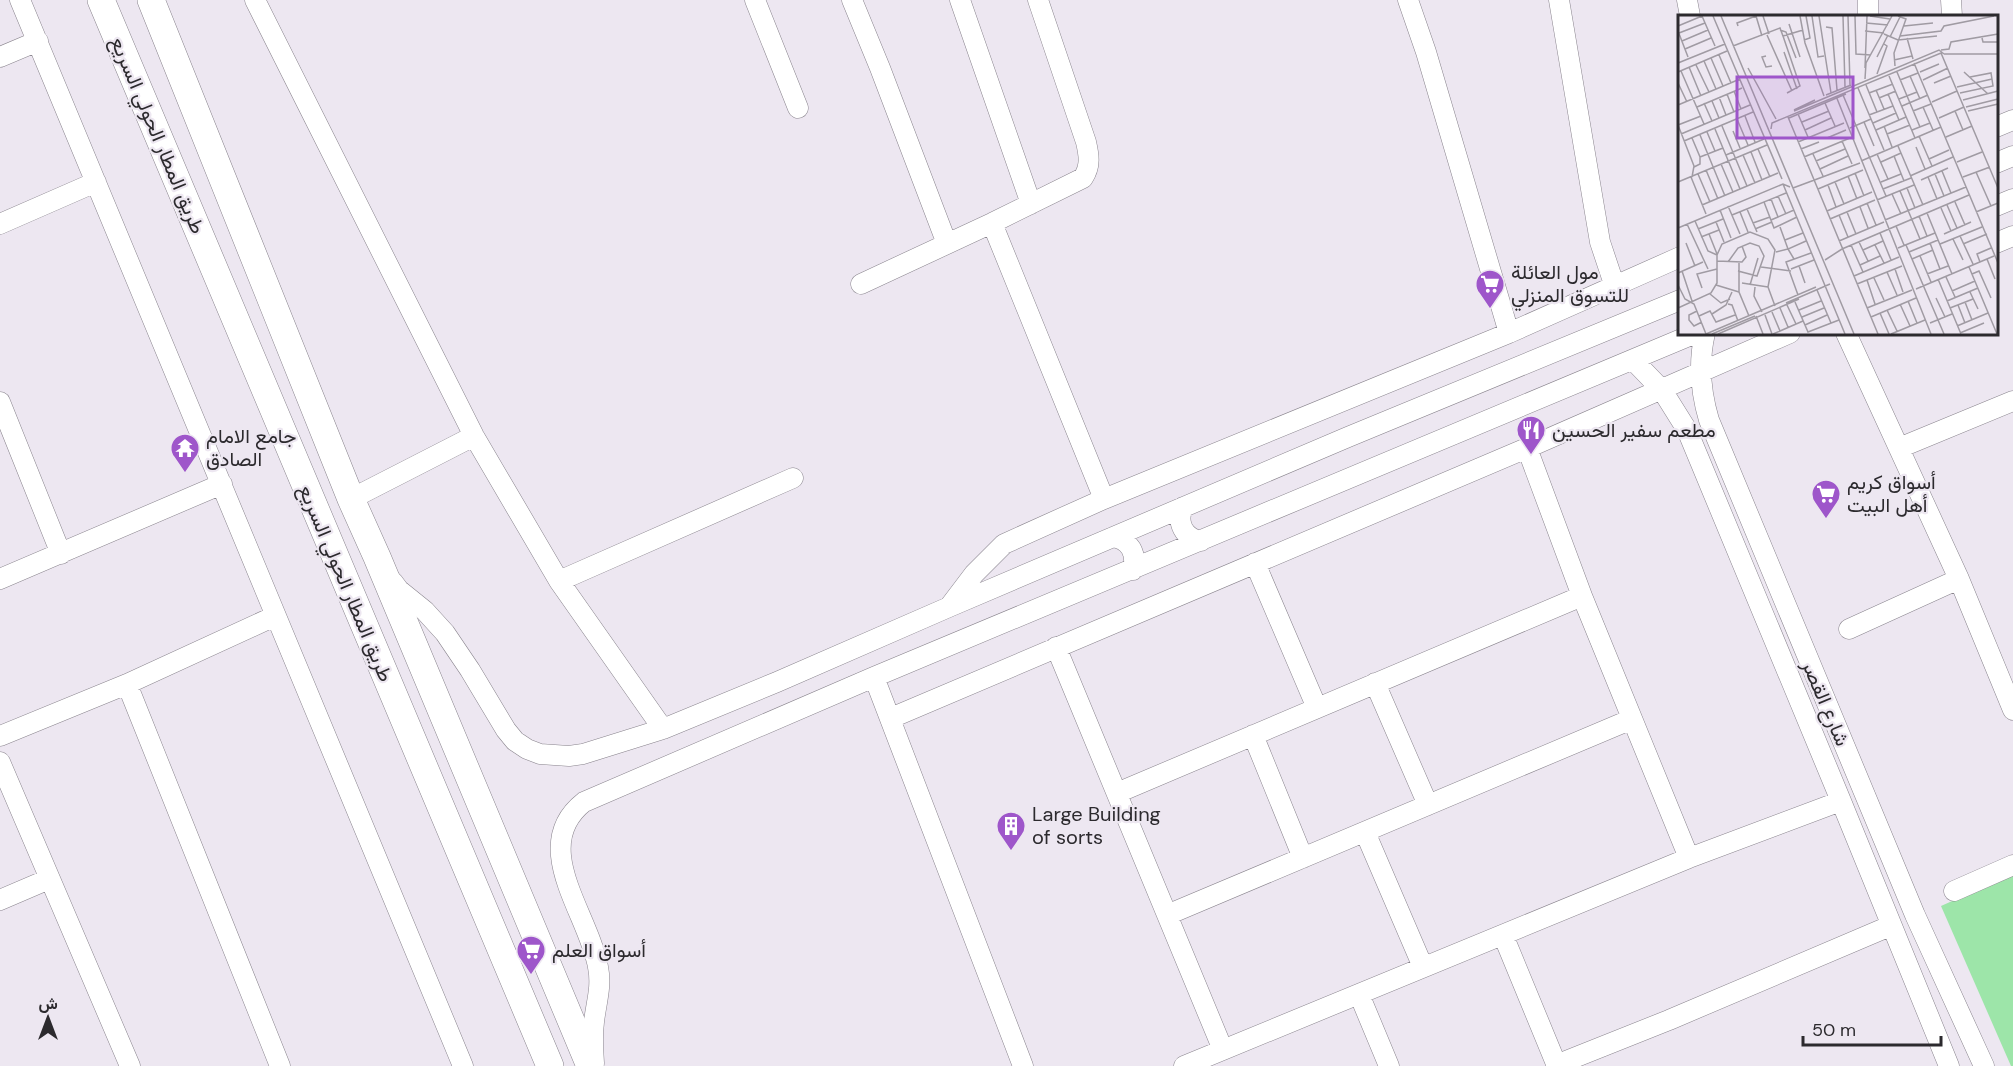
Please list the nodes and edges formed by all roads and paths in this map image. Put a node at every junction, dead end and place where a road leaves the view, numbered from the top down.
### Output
1 (20, 0) edge
2 (101, 0) edge
3 (152, 0) edge
4 (255, 0) edge
5 (755, 0) edge
6 (852, 0) edge
7 (960, 0) edge
8 (1038, 0) edge
9 (1408, 0) edge
10 (1559, 0) edge
11 (1687, 0) edge
12 (1951, 0) edge
13 (1690, 15) edge
14 (1952, 15) edge
15 (38, 41) junction
16 (0, 57) edge
17 (798, 108) dead end
18 (2013, 120) edge
19 (1998, 126) edge
20 (2013, 156) edge
21 (1998, 162) edge
22 (96, 183) junction
23 (2013, 199) edge
24 (1031, 204) junction
25 (1998, 205) edge
26 (992, 223) junction
27 (0, 224) edge
28 (2013, 236) edge
29 (1998, 242) edge
30 (947, 244) junction
31 (1678, 258) edge
32 (861, 284) dead end
33 (1615, 287) junction
34 (1678, 301) edge
35 (1509, 333) junction
36 (1694, 334) edge
37 (1705, 334) edge
38 (1788, 334) edge
39 (1846, 334) edge
40 (1634, 360) junction
41 (1700, 372) junction
42 (1662, 390) junction
43 (2013, 401) edge
44 (0, 402) edge
45 (474, 436) junction
46 (1527, 448) junction
47 (1899, 448) junction
48 (793, 478) dead end
49 (222, 484) junction
50 (1104, 499) junction
51 (351, 500) junction
52 (1183, 507) junction
53 (1113, 537) junction
54 (1201, 541) junction
55 (61, 554) junction
56 (377, 557) junction
57 (1255, 563) junction
58 (1133, 570) junction
59 (0, 579) edge
60 (1959, 579) junction
61 (559, 581) junction
62 (1582, 596) junction
63 (949, 607) junction
64 (275, 616) junction
65 (1849, 629) dead end
66 (1056, 647) junction
67 (874, 677) junction
68 (1375, 683) junction
69 (127, 684) junction
70 (1317, 708) junction
71 (2013, 710) edge
72 (891, 718) junction
73 (1632, 719) junction
74 (663, 729) junction
75 (1253, 735) junction
76 (0, 736) edge
77 (0, 762) edge
78 (1116, 792) junction
79 (1841, 801) junction
80 (1428, 805) junction
81 (1365, 832) junction
82 (1303, 858) junction
83 (1689, 858) junction
84 (2013, 865) edge
85 (49, 879) junction
86 (1954, 891) dead end
87 (0, 900) edge
88 (1167, 915) junction
89 (1890, 926) junction
90 (1503, 935) junction
91 (1423, 968) junction
92 (1359, 994) junction
93 (1223, 1050) junction
94 (130, 1066) edge
95 (280, 1066) edge
96 (463, 1066) edge
97 (550, 1066) edge
98 (592, 1066) edge
99 (1023, 1066) edge
100 (1184, 1066) edge
101 (1389, 1066) edge
102 (1557, 1066) edge
103 (1948, 1066) edge
104 (1984, 1066) edge

1 - 15 street
2 - 97 highway, طريق المطار الحولي السريع
3 - 51 highway, طريق المطار الحولي السريع
4 - 45 street
5 - 17 street
6 - 30 street
7 - 24 street
8 - 24 street
9 - 35 street
10 - 33 street
11 - 13 street
12 - 14 street
15 - 16 street
15 - 22 street
18 - 19 street
20 - 21 street
22 - 27 street
22 - 49 street
23 - 25 street
24 - 26 street
26 - 30 street
26 - 50 street
28 - 29 street
30 - 32 street
31 - 33 street
33 - 35 street
34 - 52 street
35 - 50 street
36 - 40 street
37 - 41 street, شارع القصر
38 - 41 street
39 - 47 street
40 - 42 street
40 - 54 street
41 - 42 street
41 - 104 street, شارع القصر
42 - 46 street
42 - 79 street
43 - 47 street
44 - 55 street
45 - 51 street
45 - 61 street
46 - 57 street
46 - 62 street
47 - 60 street
48 - 61 street
49 - 55 street
49 - 64 street
50 - 63 street
51 - 56 highway, طريق المطار الحولي السريع
52 - 53 street
52 - 54 street
53 - 58 street
53 - 63 street
54 - 58 street
55 - 59 street
56 - 74 street
56 - 98 highway, طريق المطار الحولي السريع
57 - 66 street
57 - 70 street
58 - 67 street
60 - 65 street
60 - 71 street
61 - 74 street
62 - 68 street
62 - 73 street
63 - 74 street
64 - 69 street
64 - 96 street
66 - 72 street
66 - 78 street
67 - 72 street
67 - 98 street
68 - 70 street
68 - 80 street
69 - 76 street
69 - 95 street
70 - 75 street
72 - 99 street
73 - 80 street
73 - 83 street
75 - 78 street
75 - 82 street
77 - 85 street
78 - 88 street
79 - 83 street
79 - 89 street
80 - 81 street
81 - 82 street
81 - 91 street
82 - 88 street
83 - 90 street
84 - 86 street
85 - 87 street
85 - 94 street
88 - 93 street
89 - 102 street
89 - 103 street
90 - 91 street
90 - 102 street
91 - 92 street
92 - 93 street
92 - 101 street
93 - 100 street

